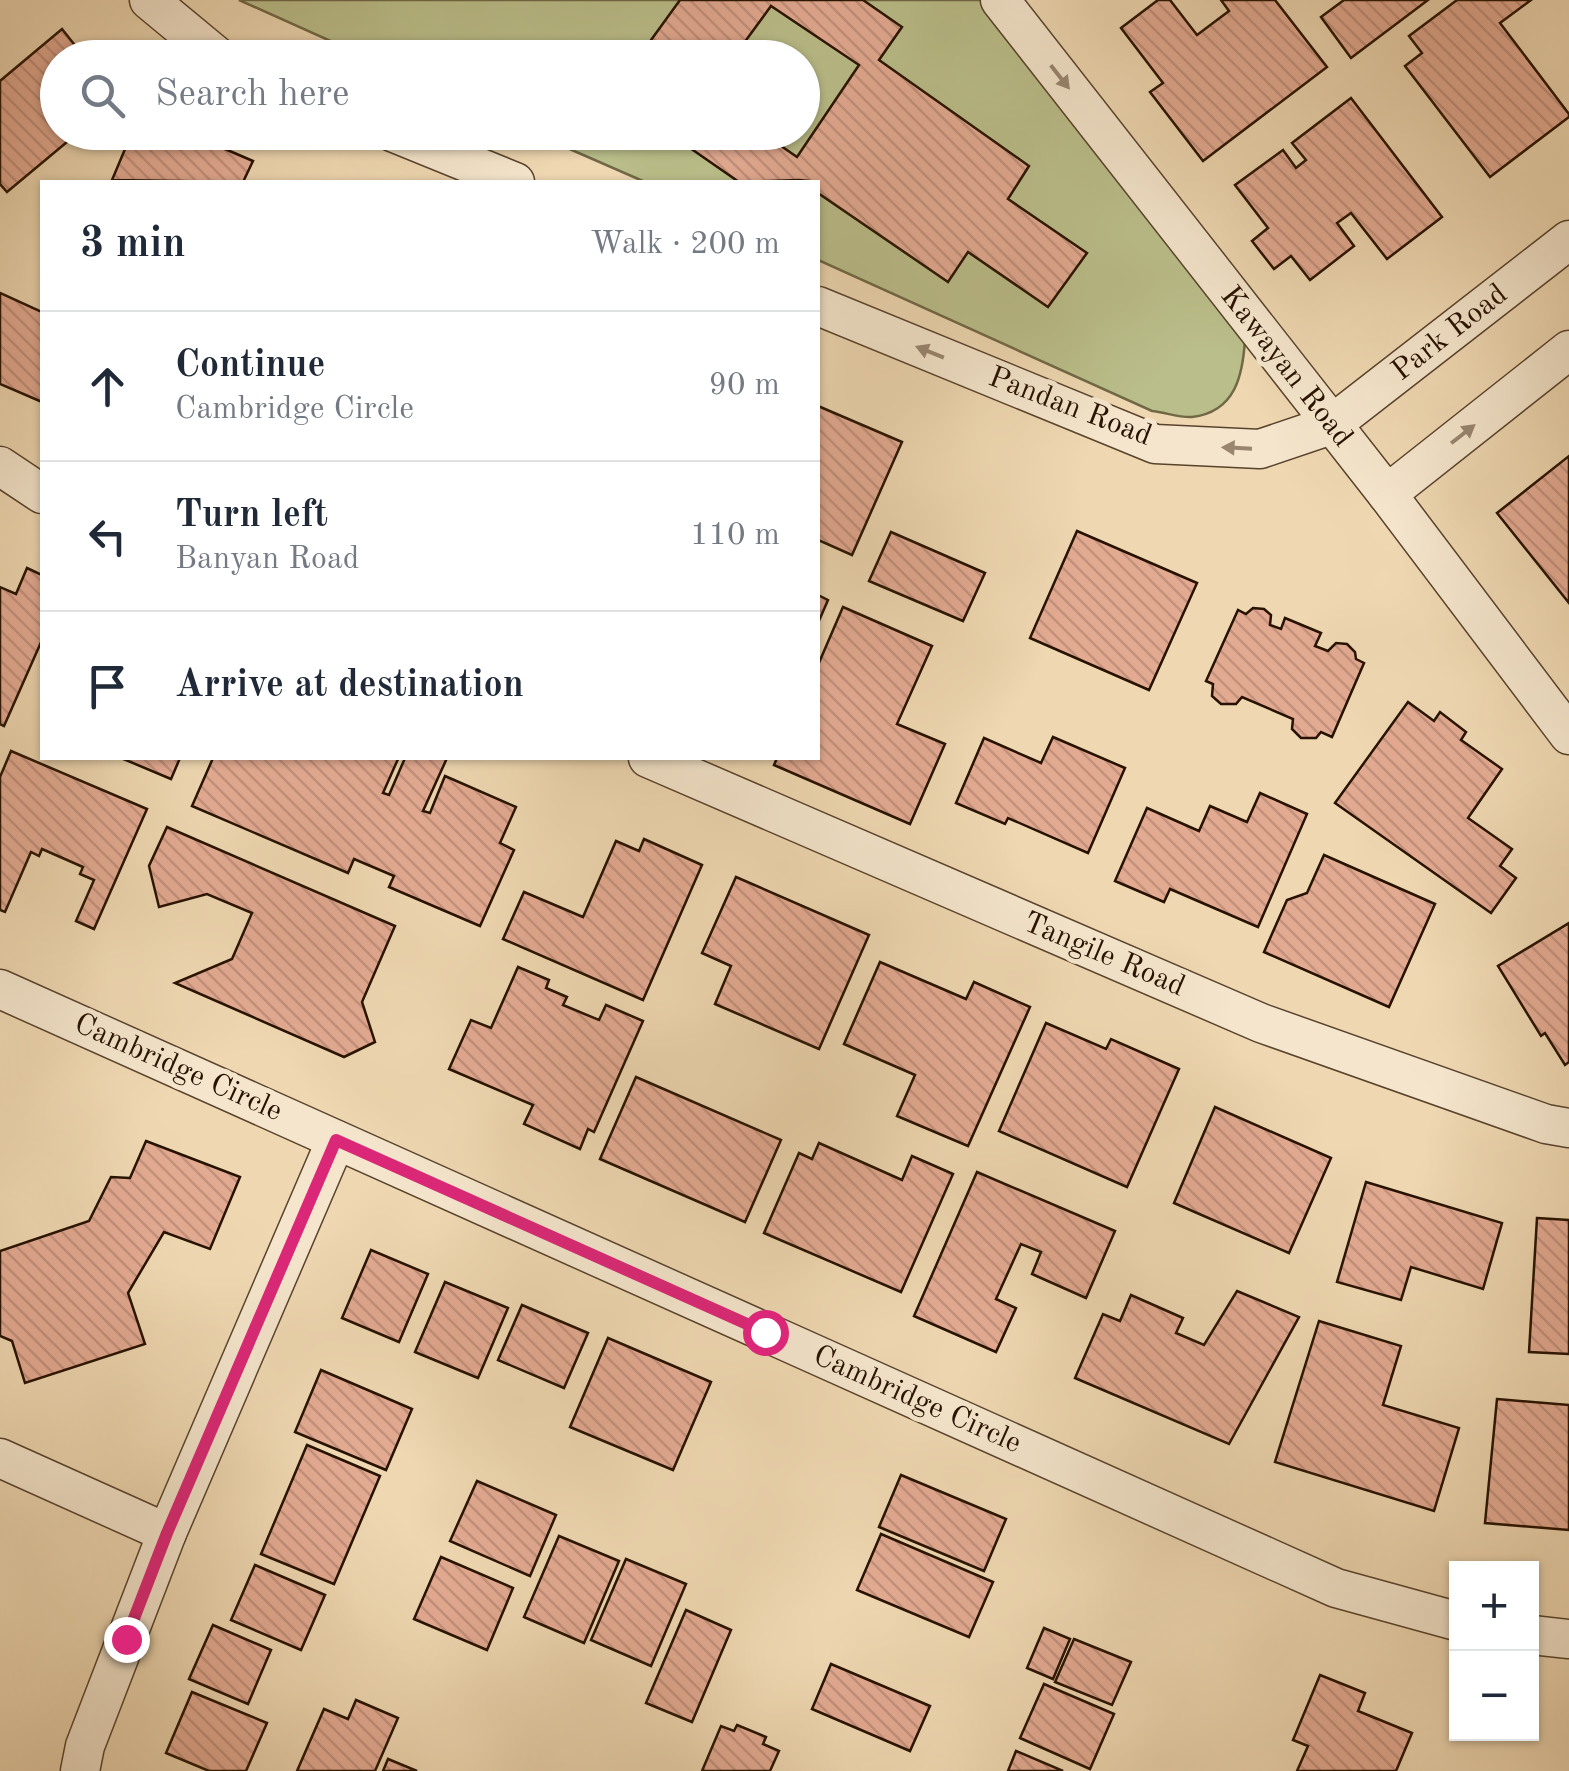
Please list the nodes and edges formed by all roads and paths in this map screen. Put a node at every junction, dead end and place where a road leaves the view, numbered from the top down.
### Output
1 (149, 0) edge
2 (1000, 0) edge
3 (197, 40) edge
4 (436, 150) edge
5 (510, 180) edge
6 (1569, 240) edge
7 (820, 307) edge
8 (1569, 350) edge
9 (1331, 426) junction
10 (0, 466) edge
11 (40, 493) edge
12 (1387, 494) junction
13 (1569, 736) edge
14 (653, 760) edge
15 (0, 988) edge
16 (1569, 1128) edge
17 (336, 1140) junction
18 (0, 1458) edge
19 (167, 1533) junction
20 (1449, 1619) edge
21 (1539, 1636) edge
22 (1569, 1640) edge
23 (78, 1762) edge

1 - 3 street
2 -> 9 street, Kawayan Road
4 - 5 street
6 - 9 street, Park Road
9 -> 7 street, Pandan Road
12 -> 8 street
9 - 12 street, Kawayan Road
10 - 11 street
12 - 13 street, Kawayan Road
14 - 16 street, Tangile Road
15 - 17 street, Cambridge Circle
17 - 19 street
17 - 20 street, Cambridge Circle
18 - 19 street
19 - 23 street
21 - 22 street

